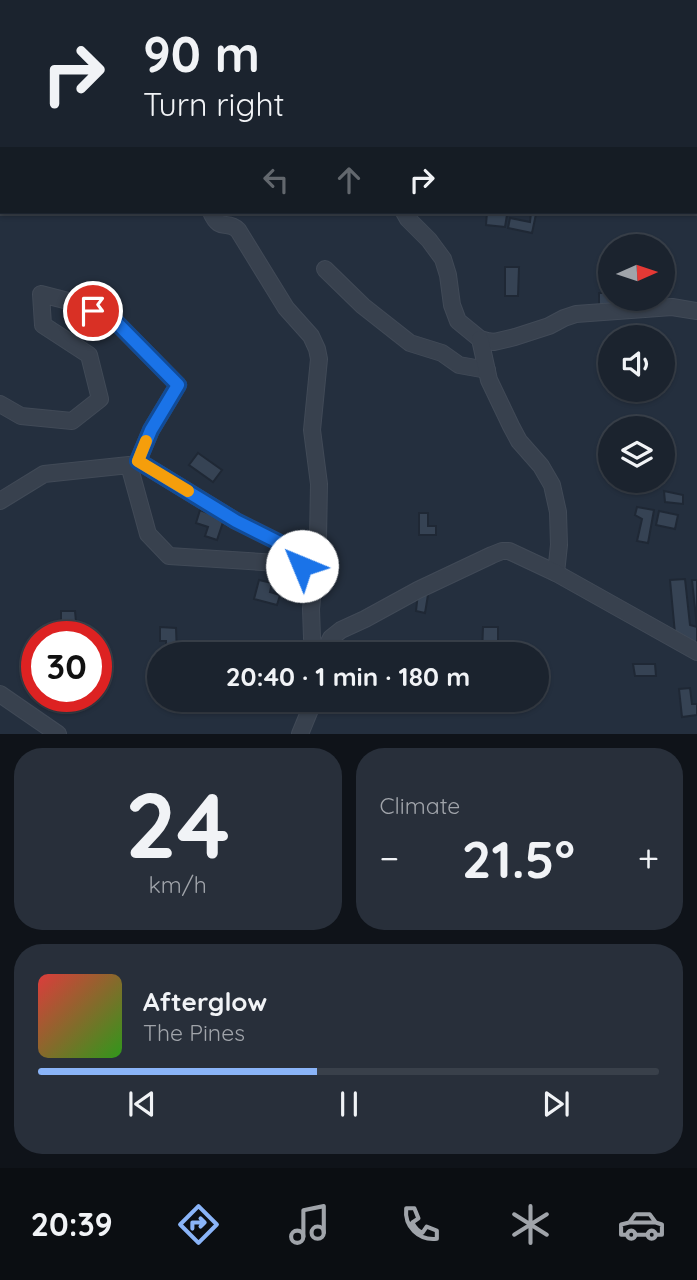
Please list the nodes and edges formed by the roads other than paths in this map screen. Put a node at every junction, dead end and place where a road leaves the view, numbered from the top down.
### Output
1 (212, 214) edge
2 (405, 214) edge
3 (325, 269) dead end
4 (697, 311) edge
5 (480, 339) junction
6 (486, 370) junction
7 (0, 404) edge
8 (0, 501) edge
9 (556, 573) junction
10 (313, 583) junction
11 (313, 642) edge
12 (329, 642) edge
13 (697, 652) edge
14 (0, 694) edge
15 (309, 712) edge
16 (58, 734) edge
17 (300, 734) edge

1 - 10 street
2 - 5 street
3 - 6 street
4 - 5 street
5 - 6 street
6 - 9 street
7 - 10 street
8 - 10 street
9 - 12 street
9 - 13 street
10 - 11 street
14 - 16 street
15 - 17 street

